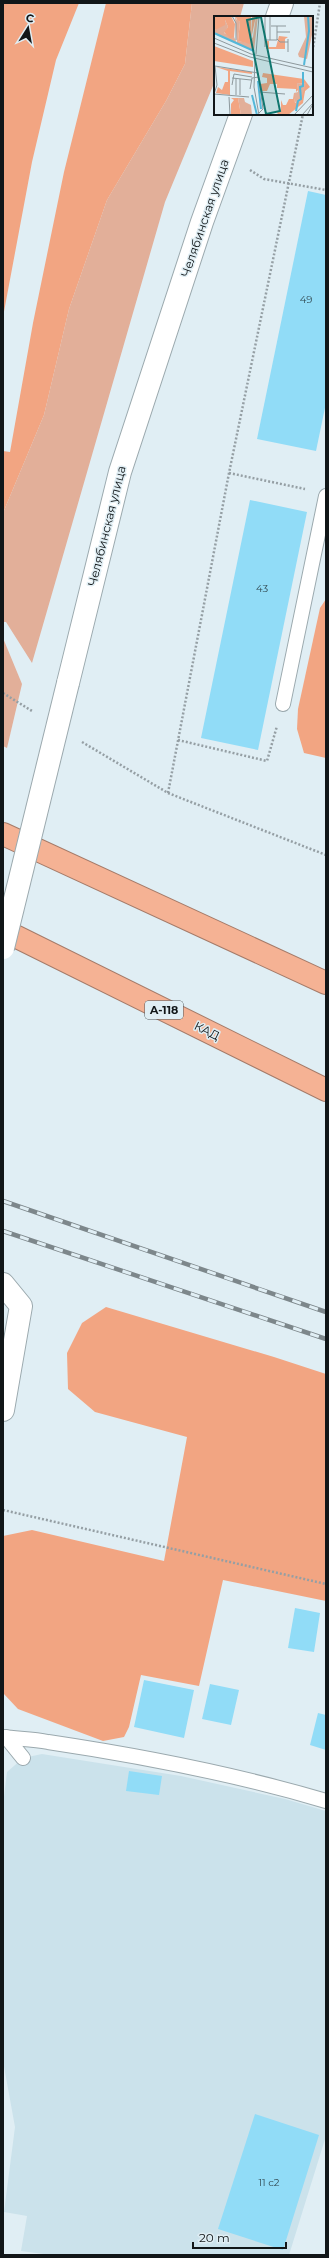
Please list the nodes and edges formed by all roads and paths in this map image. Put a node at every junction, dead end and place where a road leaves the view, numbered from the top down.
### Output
1 (282, 3) edge
2 (320, 3) edge
3 (277, 16) edge
4 (313, 48) edge
5 (241, 115) edge
6 (303, 115) edge
7 (248, 168) dead end
8 (289, 182) junction
9 (326, 190) edge
10 (229, 473) junction
11 (311, 490) dead end
12 (326, 496) edge
13 (321, 549) edge
14 (3, 693) edge
15 (283, 704) joint
16 (36, 714) dead end
17 (77, 739) dead end
18 (178, 740) junction
19 (168, 793) junction
20 (3, 834) edge
21 (326, 855) edge
22 (3, 930) edge
23 (3, 948) edge
24 (326, 983) edge
25 (326, 1090) edge
26 (3, 1284) edge
27 (6, 1380) edge
28 (3, 1410) edge
29 (3, 1510) edge
30 (326, 1584) edge
31 (4, 1737) edge
32 (23, 1758) dead end
33 (326, 1801) edge

1 - 3 street
2 - 4 path
5 - 23 street, Челябинская улица, bridge
6 - 8 path
7 - 8 path
8 - 9 path
8 - 10 path
10 - 11 path
10 - 18 path
12 - 13 lane
13 - 15 lane
14 - 16 path
15 - 18 path
17 - 19 path
18 - 19 path
19 - 21 path
20 - 24 highway
22 - 25 highway, КАД / А-118
26 - 27 street
27 - 28 street
29 - 30 path
31 - 32 lane
31 - 33 lane

